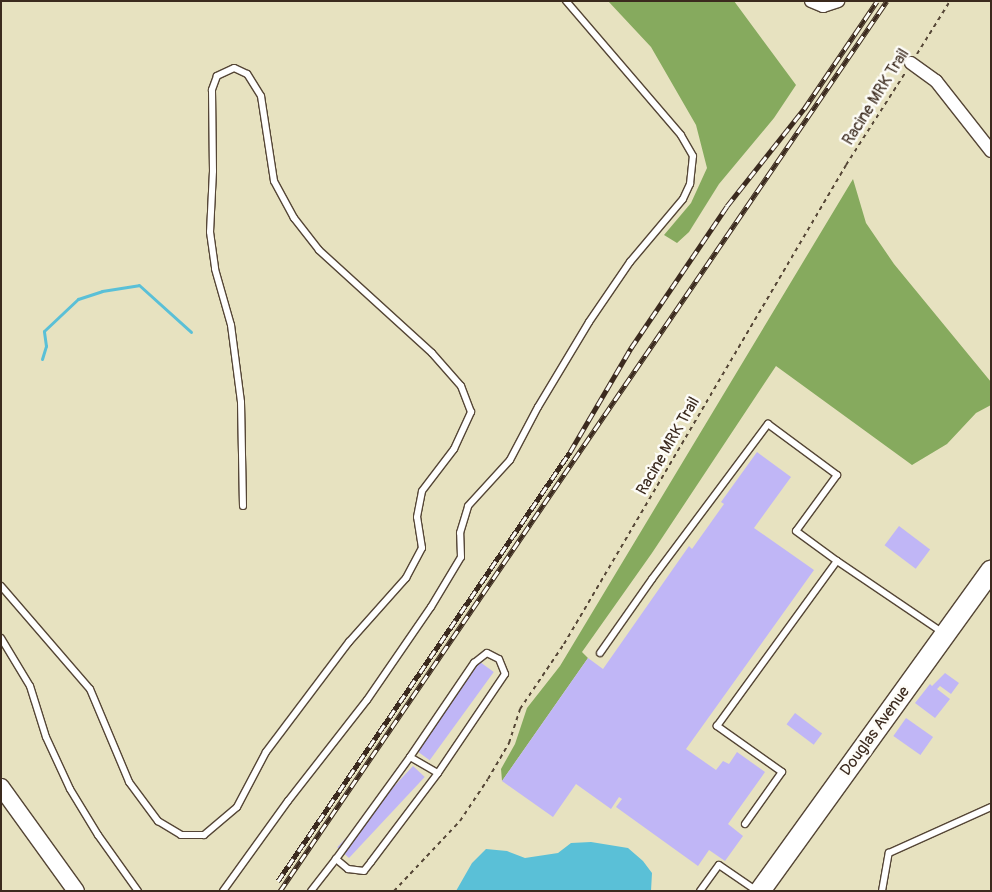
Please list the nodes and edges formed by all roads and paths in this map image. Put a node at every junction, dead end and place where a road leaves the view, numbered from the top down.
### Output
1 (566, 1) edge
2 (811, 1) edge
3 (838, 1) edge
4 (950, 1) edge
5 (911, 63) junction
6 (991, 151) edge
7 (243, 506) dead end
8 (837, 561) junction
9 (991, 571) edge
10 (1, 586) edge
11 (945, 634) junction
12 (1, 638) edge
13 (600, 652) dead end
14 (410, 757) junction
15 (438, 773) junction
16 (1, 787) edge
17 (991, 807) edge
18 (745, 824) dead end
19 (336, 858) junction
20 (76, 891) edge
21 (138, 891) edge
22 (223, 891) edge
23 (311, 891) edge
24 (394, 891) edge
25 (700, 891) edge
26 (758, 891) edge
27 (882, 891) edge

1 - 22 lane
2 - 3 street
4 - 5 path, Racine MRK Trail
5 - 6 street
5 - 24 path, Racine MRK Trail
7 - 10 lane
8 - 11 lane
8 - 13 lane
8 - 18 lane
9 - 11 main road, Douglas Avenue
11 - 26 main road, Douglas Avenue
12 - 21 lane
14 - 15 lane
14 - 15 lane
14 - 19 lane
15 - 19 lane
16 - 20 street
17 - 27 lane
19 - 23 lane
25 - 26 lane

